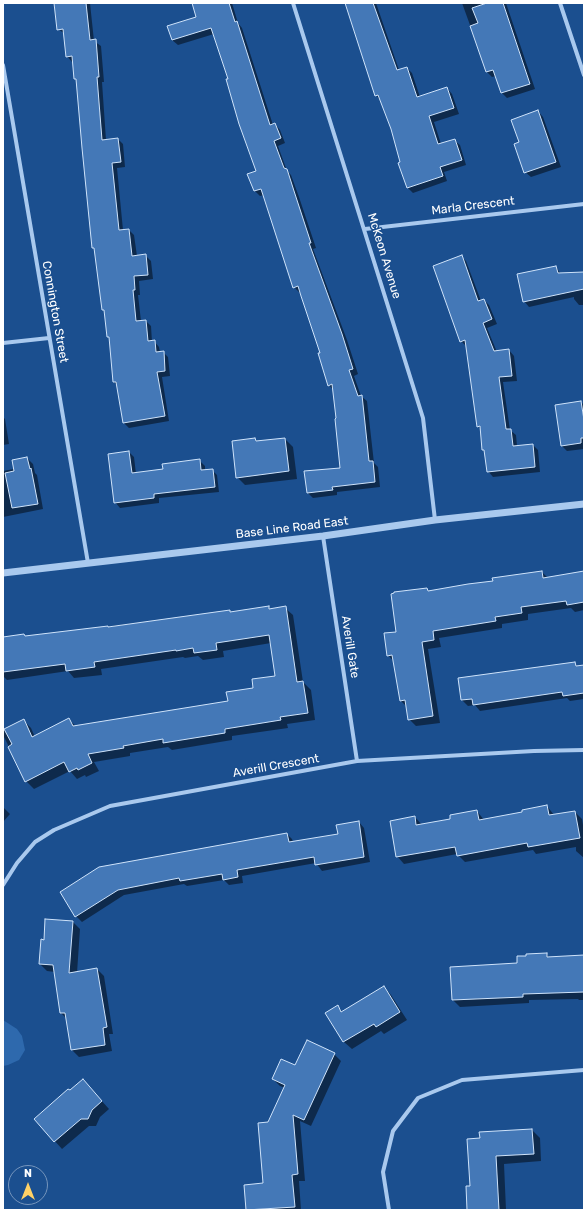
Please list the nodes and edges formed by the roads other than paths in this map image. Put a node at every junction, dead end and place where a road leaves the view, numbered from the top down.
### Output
1 (293, 3) edge
2 (560, 3) edge
3 (3, 65) edge
4 (584, 74) edge
5 (584, 204) edge
6 (365, 229) junction
7 (49, 338) junction
8 (3, 343) edge
9 (584, 504) edge
10 (435, 520) junction
11 (323, 536) junction
12 (88, 562) junction
13 (3, 573) edge
14 (584, 750) edge
15 (357, 761) junction
16 (3, 885) edge
17 (584, 1070) edge
18 (389, 1210) edge

1 - 6 street, McKeon Avenue
2 - 4 street
3 - 7 street, Connington Street
5 - 6 street, Marla Crescent
6 - 10 street, McKeon Avenue
7 - 8 street
7 - 12 street, Connington Street
9 - 10 street, Base Line Road East
10 - 11 street, Base Line Road East
11 - 12 street, Base Line Road East
11 - 15 street, Averill Gate
12 - 13 street, Base Line Road East
14 - 15 street, Averill Crescent
15 - 16 street, Averill Crescent
17 - 18 street

